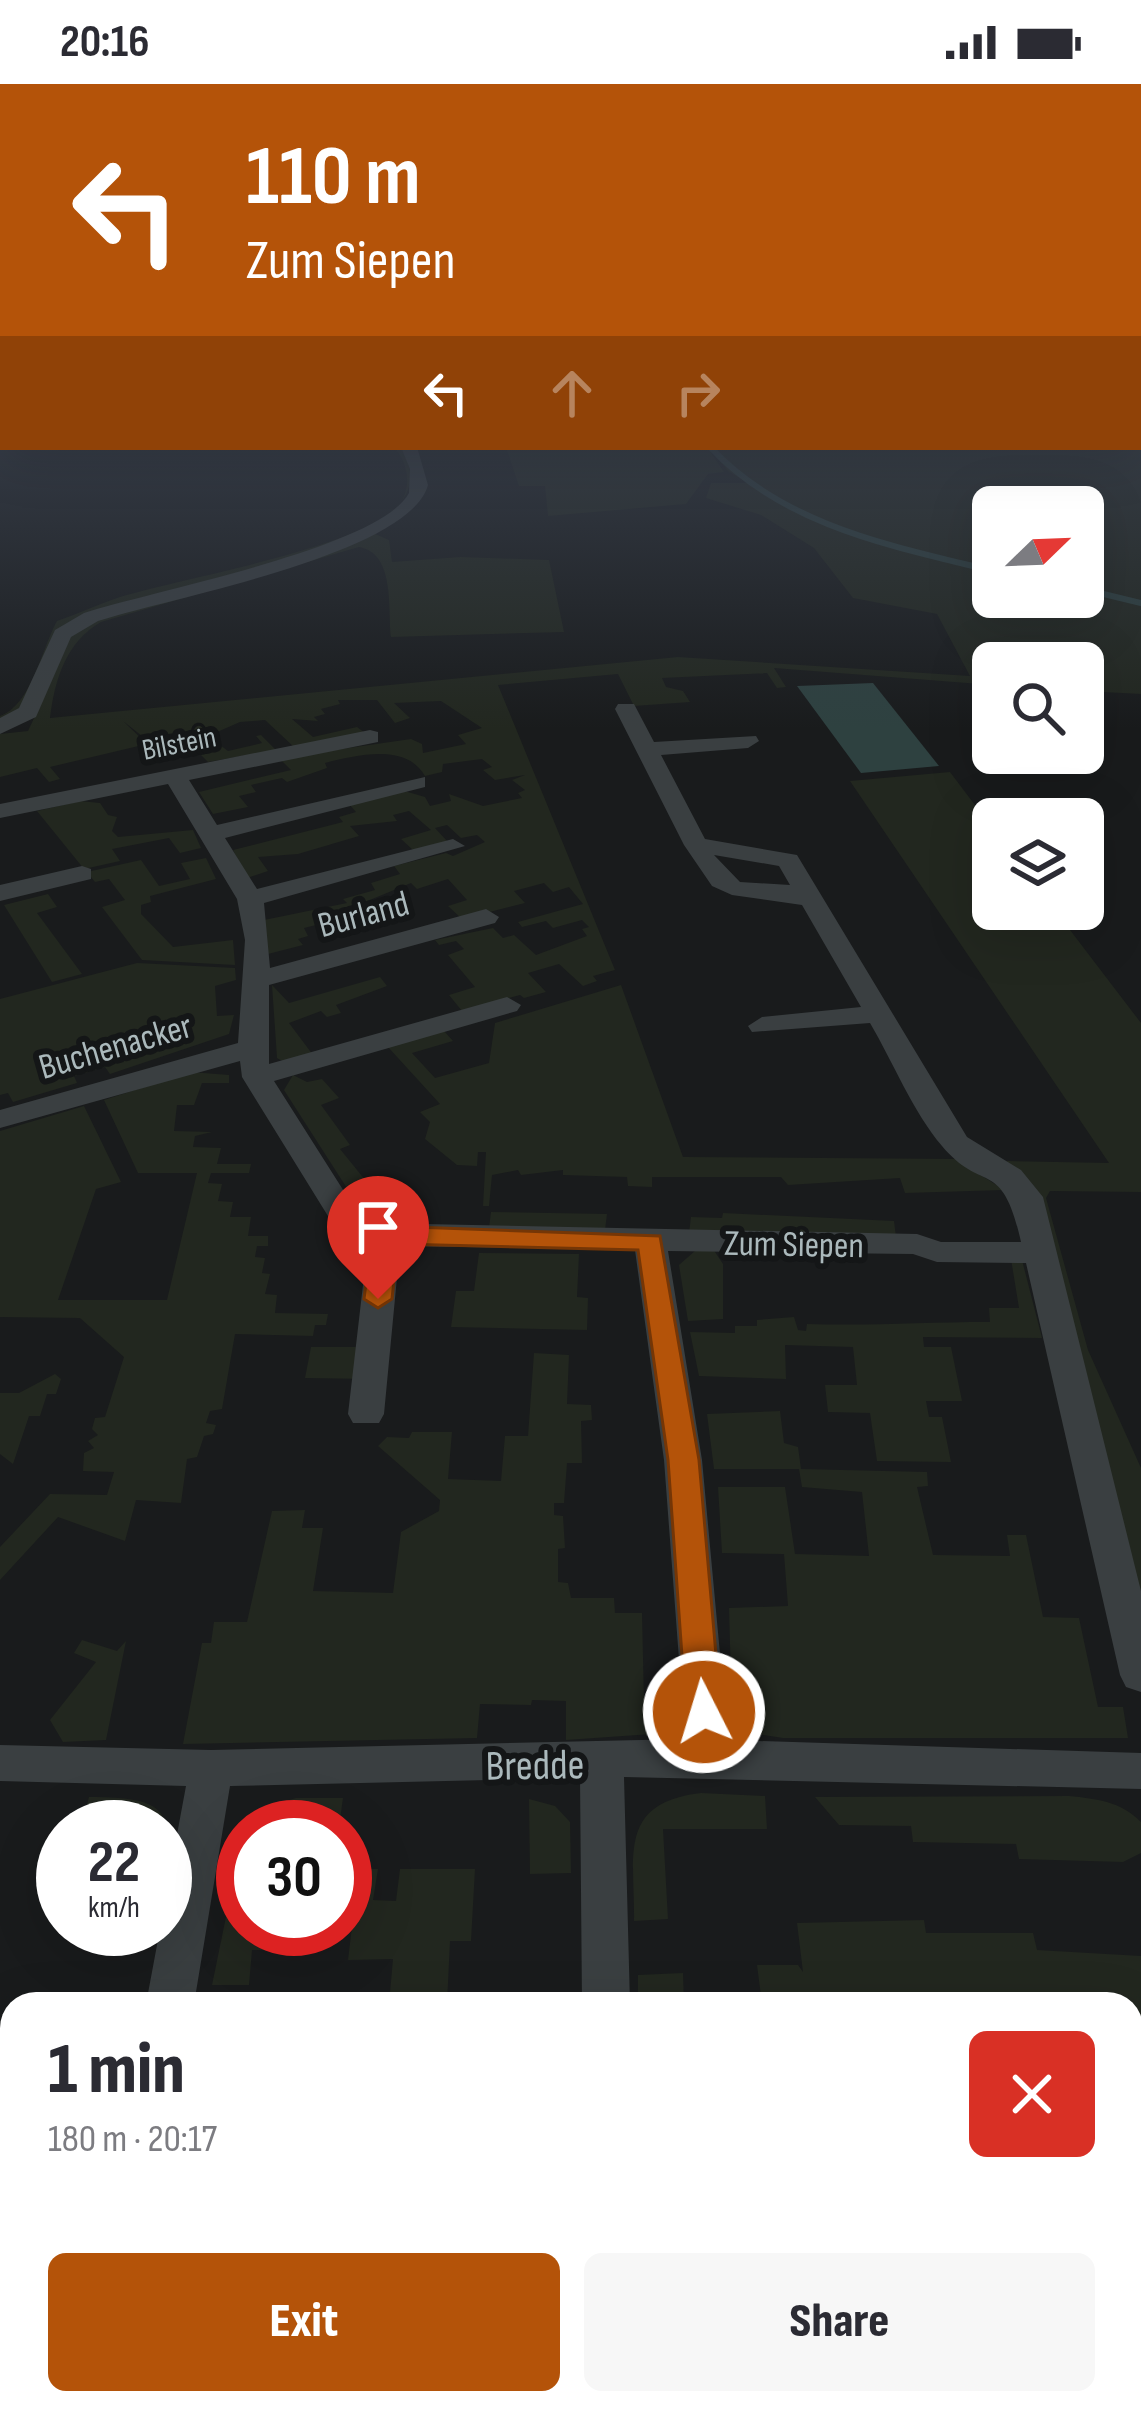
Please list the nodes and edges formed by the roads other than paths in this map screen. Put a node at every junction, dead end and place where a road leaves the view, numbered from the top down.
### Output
1 (402, 512) edge
2 (626, 709) dead end
3 (0, 727) edge
4 (370, 737) dead end
5 (748, 741) dead end
6 (647, 749) junction
7 (174, 775) junction
8 (417, 782) dead end
9 (0, 812) edge
10 (214, 833) junction
11 (453, 846) dead end
12 (82, 874) dead end
13 (0, 893) edge
14 (250, 899) junction
15 (486, 917) dead end
16 (259, 979) junction
17 (507, 1005) dead end
18 (877, 1014) junction
19 (762, 1027) dead end
20 (254, 1062) junction
21 (0, 1119) edge
22 (385, 1235) junction
23 (650, 1242) junction
24 (1040, 1253) junction
25 (366, 1414) dead end
26 (1141, 1675) edge
27 (708, 1757) junction
28 (0, 1763) edge
29 (602, 1763) junction
30 (211, 1768) junction
31 (1141, 1771) edge
32 (172, 1992) edge
33 (606, 1992) edge

1 - 3 street
2 - 6 street
4 - 7 street, Bilstein
5 - 6 street
6 - 18 street
7 - 9 street, Bilstein
7 - 10 street
8 - 10 street
10 - 14 street
11 - 14 street, Burland
12 - 13 street
14 - 16 street
15 - 16 street, Burland
16 - 20 street
17 - 20 street, Buchenacker
18 - 19 street
18 - 24 street
20 - 21 street, Buchenacker
20 - 22 street, Zum Siepen
22 - 23 street, Zum Siepen
22 - 25 street
23 - 24 street, Zum Siepen
23 - 27 street
24 - 26 street
27 - 29 street, Bredde
27 - 31 street, Bredde
28 - 30 street, Bredde
29 - 30 street, Bredde
29 - 33 street
30 - 32 street

